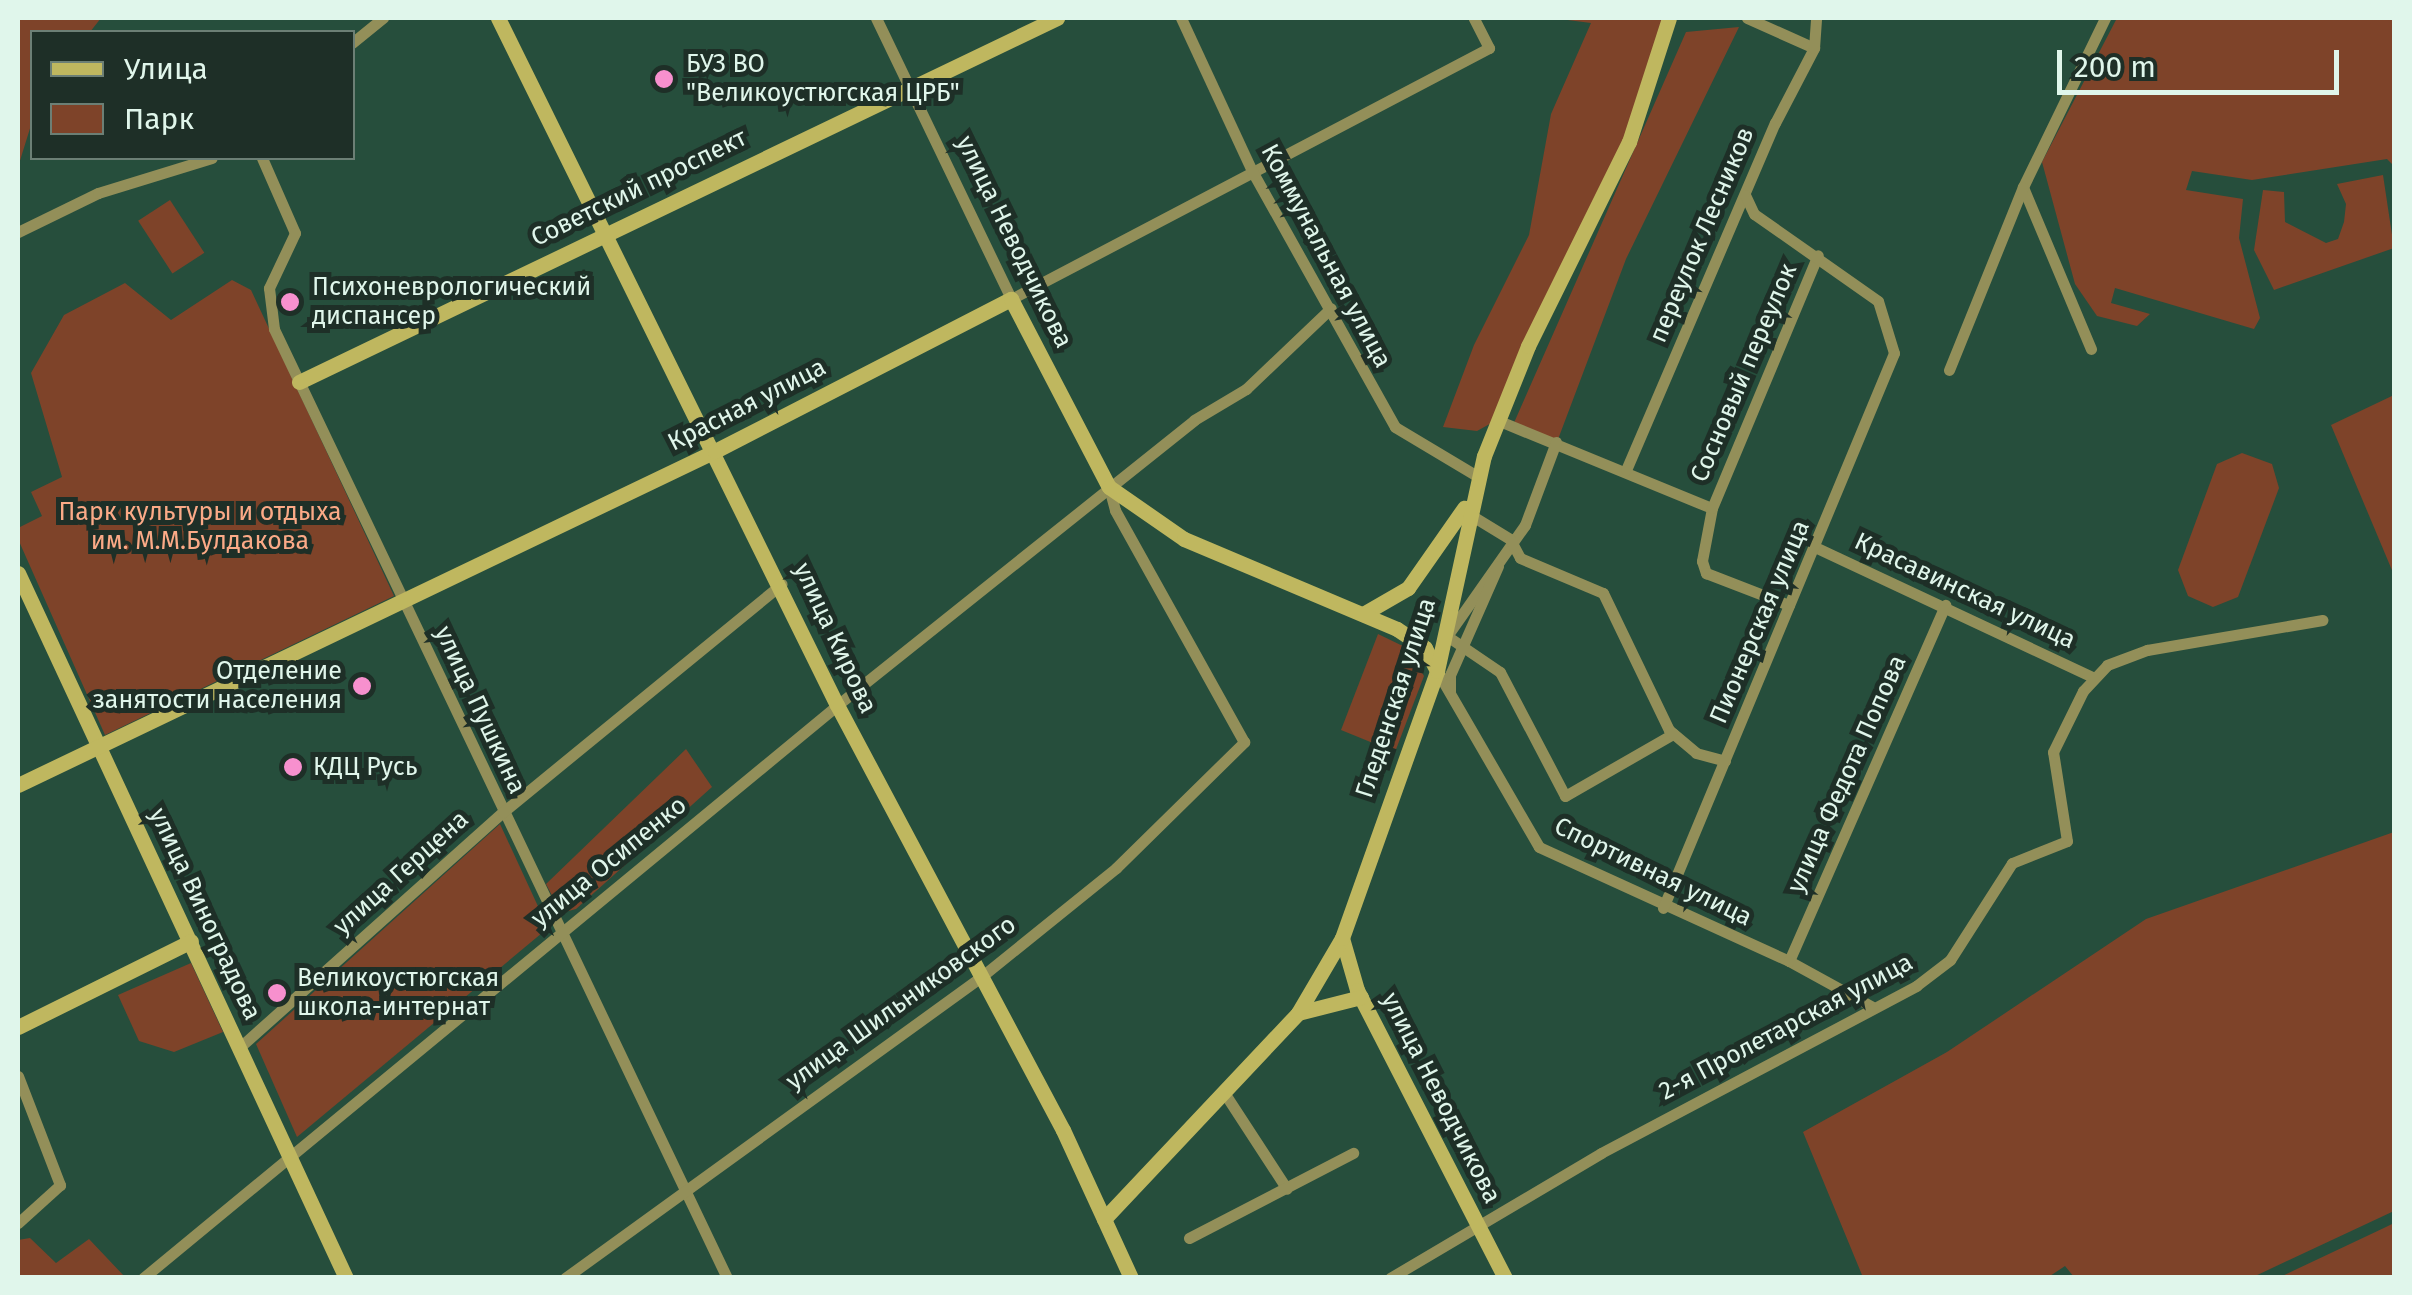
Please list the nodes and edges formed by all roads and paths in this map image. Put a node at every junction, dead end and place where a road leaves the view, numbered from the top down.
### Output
1 (384, 18) edge
2 (498, 18) edge
3 (876, 18) edge
4 (1057, 18) edge
5 (1181, 18) edge
6 (1474, 18) edge
7 (1670, 18) edge
8 (1747, 18) edge
9 (1816, 18) edge
10 (2106, 18) edge
11 (355, 40) edge
12 (1814, 48) junction
13 (913, 85) junction
14 (205, 160) edge
15 (263, 160) edge
16 (1252, 171) junction
17 (2022, 187) junction
18 (1745, 194) junction
19 (608, 231) junction
20 (18, 232) edge
21 (1818, 255) junction
22 (1011, 299) junction
23 (1331, 308) junction
24 (2090, 349) dead end
25 (1948, 370) dead end
26 (300, 382) junction
27 (1498, 420) junction
28 (1556, 442) junction
29 (715, 450) junction
30 (1626, 470) junction
31 (1475, 481) junction
32 (1109, 487) junction
33 (1712, 508) junction
34 (1469, 514) junction
35 (1510, 539) junction
36 (1817, 548) junction
37 (18, 573) edge
38 (782, 584) junction
39 (403, 600) junction
40 (1790, 605) junction
41 (1946, 605) junction
42 (1364, 614) junction
43 (2322, 620) dead end
44 (1446, 636) junction
45 (1465, 644) junction
46 (1437, 671) junction
47 (2093, 677) junction
48 (1450, 695) junction
49 (837, 705) junction
50 (1674, 734) junction
51 (1244, 742) joint
52 (98, 747) junction
53 (1725, 762) junction
54 (18, 785) edge
55 (503, 812) junction
56 (1663, 908) junction
57 (559, 932) junction
58 (1342, 938) junction
59 (190, 941) junction
60 (1790, 961) junction
61 (980, 977) junction
62 (1361, 997) junction
63 (1871, 1006) junction
64 (1298, 1013) junction
65 (18, 1026) edge
66 (240, 1047) junction
67 (18, 1076) edge
68 (1225, 1094) junction
69 (1353, 1153) dead end
70 (290, 1154) junction
71 (681, 1188) junction
72 (1287, 1189) junction
73 (1104, 1219) junction
74 (18, 1224) edge
75 (1478, 1224) junction
76 (1189, 1238) dead end
77 (144, 1278) edge
78 (346, 1278) edge
79 (566, 1278) edge
80 (727, 1278) edge
81 (1132, 1278) edge
82 (1390, 1278) edge
83 (1505, 1278) edge

1 - 11 street
2 - 19 main road, улица Кирова
3 - 13 street, улица Неводчикова
4 - 13 main road, Советский проспект
5 - 16 street, Коммунальная улица
6 - 16 street, Красная улица
7 - 27 main road, Гледенская улица
8 - 12 street
9 - 12 street, переулок Лесников
10 - 17 street
12 - 18 street, переулок Лесников
13 - 19 main road, Советский проспект
13 - 22 street, улица Неводчикова
14 - 20 street
15 - 26 street, улица Пушкина
16 - 22 street, Красная улица
16 - 23 street, Коммунальная улица
17 - 24 street
17 - 25 street
18 - 21 street
18 - 30 street, переулок Лесников
19 - 26 main road, Советский проспект
19 - 29 main road, улица Кирова
21 - 33 street, Сосновый переулок
21 - 36 street, Пионерская улица
22 - 29 main road, Красная улица
22 - 32 main road, улица Неводчикова
23 - 31 street, Коммунальная улица
23 - 32 street, улица Осипенко
26 - 39 street, улица Пушкина
27 - 28 street
27 - 31 main road, Гледенская улица
28 - 30 street
28 - 35 street
29 - 38 main road, улица Кирова
29 - 39 main road, Красная улица
30 - 33 street
31 - 34 main road, Гледенская улица
31 - 42 main road
32 - 42 main road, улица Неводчикова
32 - 49 street, улица Осипенко
32 - 51 street, улица Неводчикова
33 - 40 street
34 - 35 street
34 - 44 main road, Гледенская улица
35 - 44 street
35 - 45 street
35 - 50 street
36 - 40 street, Пионерская улица
36 - 41 street, Красавинская улица
37 - 52 main road, улица Виноградова
38 - 49 main road, улица Кирова
38 - 55 street, улица Герцена
39 - 52 main road, Красная улица
39 - 55 street, улица Пушкина
40 - 53 street, Пионерская улица
41 - 47 street, Красавинская улица
41 - 60 street, улица Федота Попова
42 - 46 main road, улица Неводчикова
43 - 47 street
44 - 45 street
44 - 46 main road, Гледенская улица
45 - 48 street
45 - 50 street
46 - 48 street, Спортивная улица
46 - 58 main road, Гледенская улица
47 - 63 street, 2-я Пролетарская улица
48 - 56 street, Спортивная улица
49 - 57 street, улица Осипенко
49 - 61 main road, улица Кирова
50 - 53 street
51 - 61 street, улица Шильниковского
52 - 54 main road, Красная улица
52 - 59 main road, улица Виноградова
53 - 56 street, Пионерская улица
55 - 57 street, улица Пушкина
55 - 66 street, улица Герцена
56 - 60 street, Спортивная улица
57 - 70 street, улица Осипенко
57 - 71 street, улица Пушкина
58 - 62 main road, улица Неводчикова
58 - 64 main road, Гледенская улица
59 - 65 main road
59 - 66 main road, улица Виноградова
60 - 63 street, Спортивная улица
61 - 71 street, улица Шильниковского
61 - 73 main road, улица Кирова
62 - 64 main road
62 - 75 main road, улица Неводчикова
63 - 75 street, 2-я Пролетарская улица
64 - 68 main road, Гледенская улица
66 - 70 main road, улица Виноградова
67 - 74 street
68 - 72 street
68 - 73 main road, Гледенская улица
69 - 72 street
70 - 77 street, улица Осипенко
70 - 78 main road, улица Виноградова
71 - 79 street, улица Шильниковского
71 - 80 street, улица Пушкина
72 - 76 street
73 - 81 main road, улица Кирова
75 - 82 street, 2-я Пролетарская улица
75 - 83 main road, улица Неводчикова

